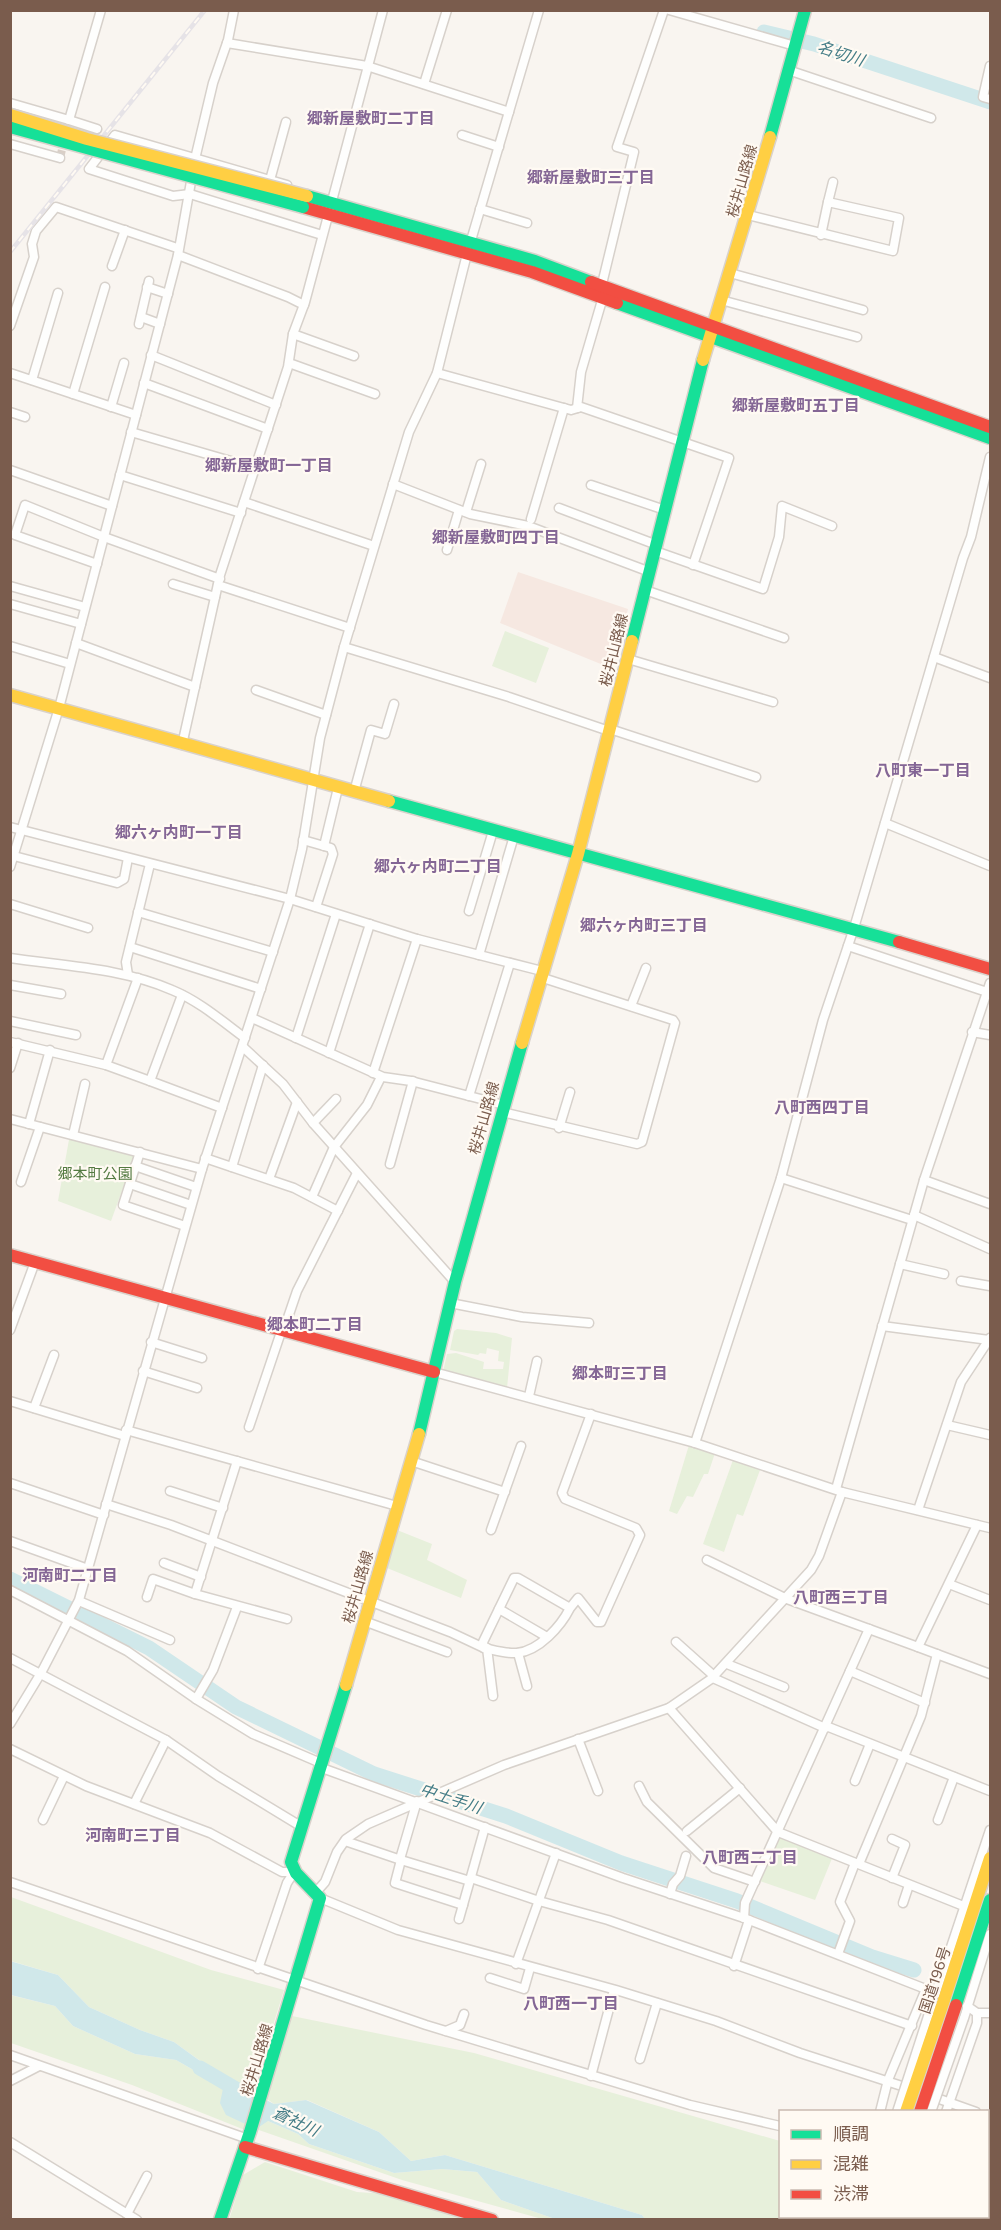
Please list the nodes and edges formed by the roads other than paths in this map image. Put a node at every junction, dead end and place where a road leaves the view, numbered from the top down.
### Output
1 (100, 10) edge
2 (234, 10) edge
3 (383, 10) edge
4 (447, 10) edge
5 (539, 10) edge
6 (664, 10) edge
7 (669, 10) edge
8 (805, 10) edge
9 (227, 43) junction
10 (795, 46) junction
11 (368, 66) junction
12 (990, 66) edge
13 (788, 70) junction
14 (424, 84) junction
15 (990, 99) edge
16 (10, 103) edge
17 (509, 112) junction
18 (10, 115) edge
19 (931, 118) dead end
20 (69, 120) junction
21 (286, 123) dead end
22 (10, 127) edge
23 (97, 129) dead end
24 (462, 135) dead end
25 (10, 144) edge
26 (499, 147) junction
27 (60, 158) dead end
28 (195, 159) junction
29 (270, 180) junction
30 (833, 182) dead end
31 (190, 194) junction
32 (305, 202) junction
33 (828, 202) junction
34 (329, 204) junction
35 (480, 209) junction
36 (748, 215) junction
37 (527, 223) dead end
38 (125, 230) junction
39 (322, 235) junction
40 (821, 235) junction
41 (469, 248) junction
42 (178, 251) junction
43 (112, 266) dead end
44 (730, 273) junction
45 (105, 287) dead end
46 (602, 290) junction
47 (58, 293) dead end
48 (168, 294) junction
49 (721, 300) junction
50 (304, 305) junction
51 (863, 310) dead end
52 (160, 324) junction
53 (10, 326) edge
54 (711, 331) junction
55 (293, 334) junction
56 (856, 337) dead end
57 (151, 356) junction
58 (354, 356) dead end
59 (124, 363) dead end
60 (289, 363) junction
61 (10, 373) edge
62 (437, 373) junction
63 (33, 380) junction
64 (144, 383) junction
65 (73, 394) junction
66 (375, 394) dead end
67 (276, 405) junction
68 (111, 407) junction
69 (564, 408) junction
70 (577, 408) junction
71 (10, 412) edge
72 (136, 415) junction
73 (25, 417) dead end
74 (990, 427) edge
75 (268, 429) junction
76 (131, 432) junction
77 (990, 438) edge
78 (683, 441) junction
79 (990, 457) edge
80 (481, 464) dead end
81 (248, 466) dead end
82 (10, 470) edge
83 (120, 475) junction
84 (393, 484) junction
85 (591, 484) dead end
86 (244, 502) junction
87 (112, 506) junction
88 (559, 508) dead end
89 (665, 510) junction
90 (463, 511) junction
91 (241, 513) junction
92 (531, 519) dead end
93 (832, 526) dead end
94 (104, 537) junction
95 (374, 546) junction
96 (656, 548) junction
97 (447, 550) dead end
98 (97, 564) junction
99 (693, 565) junction
100 (650, 572) junction
101 (219, 582) junction
102 (173, 584) dead end
103 (10, 586) edge
104 (645, 590) junction
105 (215, 597) junction
106 (10, 604) edge
107 (85, 608) junction
108 (81, 624) junction
109 (350, 628) junction
110 (784, 638) dead end
111 (76, 643) junction
112 (10, 646) edge
113 (344, 647) junction
114 (934, 657) junction
115 (627, 659) junction
116 (70, 664) junction
117 (990, 678) edge
118 (195, 687) junction
119 (256, 690) dead end
120 (10, 695) edge
121 (773, 702) dead end
122 (394, 704) dead end
123 (59, 708) junction
124 (327, 715) junction
125 (609, 730) junction
126 (182, 745) junction
127 (756, 777) dead end
128 (314, 781) junction
129 (338, 788) junction
130 (354, 792) junction
131 (885, 823) junction
132 (10, 827) edge
133 (22, 830) junction
134 (494, 831) junction
135 (514, 836) junction
136 (303, 840) junction
137 (324, 846) junction
138 (578, 854) junction
139 (14, 856) junction
140 (128, 858) junction
141 (150, 864) junction
142 (990, 866) edge
143 (11, 867) edge
144 (290, 899) junction
145 (10, 904) edge
146 (316, 907) junction
147 (470, 911) dead end
148 (138, 912) junction
149 (336, 914) junction
150 (370, 924) junction
151 (88, 928) dead end
152 (854, 928) junction
153 (417, 939) junction
154 (848, 946) junction
155 (130, 947) junction
156 (273, 952) junction
157 (479, 955) junction
158 (10, 958) edge
159 (510, 963) junction
160 (646, 968) dead end
161 (990, 969) edge
162 (541, 974) junction
163 (128, 975) junction
164 (138, 978) junction
165 (10, 985) edge
166 (989, 987) edge
167 (261, 989) junction
168 (61, 994) dead end
169 (182, 995) junction
170 (631, 1006) junction
171 (252, 1018) junction
172 (10, 1021) edge
173 (972, 1032) junction
174 (76, 1035) dead end
175 (990, 1035) edge
176 (296, 1038) junction
177 (14, 1043) edge
178 (244, 1043) junction
179 (50, 1050) junction
180 (329, 1053) junction
181 (106, 1065) junction
182 (263, 1065) junction
183 (10, 1068) edge
184 (377, 1075) junction
185 (150, 1080) junction
186 (413, 1081) junction
187 (85, 1084) dead end
188 (570, 1092) dead end
189 (469, 1096) junction
190 (336, 1099) dead end
191 (297, 1102) junction
192 (222, 1108) junction
193 (503, 1108) junction
194 (10, 1119) edge
195 (313, 1123) junction
196 (29, 1124) junction
197 (40, 1127) junction
198 (559, 1128) junction
199 (73, 1135) junction
200 (334, 1147) junction
201 (140, 1152) junction
202 (205, 1158) junction
203 (390, 1164) dead end
204 (135, 1166) junction
205 (232, 1167) junction
206 (201, 1168) junction
207 (357, 1173) junction
208 (781, 1178) junction
209 (269, 1179) junction
210 (924, 1180) junction
211 (21, 1182) dead end
212 (130, 1184) junction
213 (196, 1187) junction
214 (312, 1197) junction
215 (990, 1204) edge
216 (191, 1205) junction
217 (338, 1211) junction
218 (913, 1218) junction
219 (185, 1226) junction
220 (990, 1249) edge
221 (10, 1255) edge
222 (35, 1262) junction
223 (900, 1264) junction
224 (944, 1274) dead end
225 (961, 1281) dead end
226 (455, 1282) junction
227 (990, 1286) edge
228 (164, 1299) junction
229 (450, 1303) junction
230 (589, 1323) dead end
231 (882, 1326) junction
232 (10, 1330) edge
233 (282, 1332) junction
234 (151, 1342) junction
235 (989, 1343) edge
236 (54, 1354) dead end
237 (202, 1358) dead end
238 (537, 1361) dead end
239 (143, 1371) junction
240 (435, 1372) junction
241 (197, 1388) dead end
242 (529, 1396) junction
243 (10, 1401) edge
244 (34, 1408) junction
245 (591, 1414) junction
246 (947, 1425) junction
247 (249, 1427) dead end
248 (126, 1433) junction
249 (990, 1435) edge
250 (695, 1443) junction
251 (521, 1446) dead end
252 (237, 1461) junction
253 (411, 1461) junction
254 (10, 1483) edge
255 (170, 1491) dead end
256 (839, 1491) junction
257 (505, 1492) junction
258 (106, 1504) junction
259 (398, 1506) junction
260 (223, 1508) junction
261 (918, 1510) junction
262 (104, 1515) junction
263 (977, 1525) junction
264 (990, 1528) edge
265 (492, 1530) dead end
266 (10, 1540) edge
267 (212, 1542) junction
268 (707, 1560) dead end
269 (164, 1563) dead end
270 (88, 1569) junction
271 (201, 1576) junction
272 (949, 1584) junction
273 (10, 1590) edge
274 (195, 1594) junction
275 (147, 1597) dead end
276 (787, 1599) junction
277 (990, 1600) edge
278 (79, 1601) junction
279 (370, 1602) junction
280 (237, 1607) junction
281 (570, 1608) junction
282 (499, 1609) junction
283 (287, 1619) dead end
284 (364, 1621) junction
285 (69, 1623) junction
286 (869, 1629) junction
287 (547, 1637) junction
288 (170, 1640) dead end
289 (676, 1642) dead end
290 (918, 1647) junction
291 (486, 1648) junction
292 (447, 1652) dead end
293 (518, 1653) junction
294 (937, 1654) junction
295 (10, 1658) edge
296 (727, 1664) junction
297 (850, 1671) junction
298 (41, 1673) junction
299 (990, 1674) edge
300 (713, 1677) junction
301 (527, 1686) dead end
302 (784, 1687) dead end
303 (492, 1696) dead end
304 (196, 1699) junction
305 (925, 1703) junction
306 (669, 1708) junction
307 (10, 1724) edge
308 (825, 1727) junction
309 (578, 1739) junction
310 (166, 1740) junction
311 (870, 1744) junction
312 (10, 1749) edge
313 (903, 1758) junction
314 (322, 1766) junction
315 (64, 1776) junction
316 (954, 1777) junction
317 (855, 1781) dead end
318 (639, 1786) dead end
319 (740, 1788) junction
320 (598, 1791) dead end
321 (990, 1791) edge
322 (417, 1801) junction
323 (134, 1804) junction
324 (43, 1820) dead end
325 (938, 1820) dead end
326 (302, 1827) junction
327 (485, 1827) junction
328 (990, 1830) edge
329 (687, 1831) dead end
330 (778, 1832) junction
331 (892, 1839) dead end
332 (345, 1841) junction
333 (556, 1853) junction
334 (686, 1856) dead end
335 (990, 1858) edge
336 (400, 1860) junction
337 (857, 1864) junction
338 (294, 1872) junction
339 (892, 1878) junction
340 (470, 1879) junction
341 (10, 1882) edge
342 (755, 1882) junction
343 (909, 1884) junction
344 (670, 1894) junction
345 (318, 1895) junction
346 (990, 1900) edge
347 (539, 1901) junction
348 (903, 1903) dead end
349 (463, 1905) junction
350 (966, 1907) junction
351 (459, 1919) dead end
352 (746, 1919) junction
353 (990, 1934) edge
354 (838, 1954) junction
355 (516, 1964) junction
356 (734, 1965) junction
357 (530, 1968) junction
358 (258, 1969) junction
359 (489, 1978) dead end
360 (295, 1987) junction
361 (926, 1989) junction
362 (614, 1990) junction
363 (947, 2001) junction
364 (657, 2003) junction
365 (977, 2013) junction
366 (990, 2013) edge
367 (464, 2014) dead end
368 (912, 2026) junction
369 (446, 2031) junction
370 (10, 2055) edge
371 (640, 2059) dead end
372 (39, 2066) junction
373 (591, 2076) junction
374 (888, 2080) junction
375 (10, 2081) edge
376 (948, 2107) edge
377 (880, 2110) edge
378 (898, 2110) edge
379 (907, 2110) edge
380 (920, 2110) edge
381 (932, 2110) edge
382 (965, 2110) edge
383 (779, 2126) edge
384 (248, 2139) junction
385 (10, 2142) edge
386 (147, 2176) dead end
387 (127, 2214) junction
388 (137, 2220) edge
389 (220, 2220) edge
390 (492, 2220) edge

1 - 20 street
2 - 9 street
3 - 11 street
4 - 14 street
5 - 17 street
6 - 46 street
7 - 10 street
8 - 10 main road, 桜井山路線
9 - 11 street
9 - 28 street
10 - 13 main road, 桜井山路線
11 - 14 street
11 - 34 street
12 - 15 street
13 - 19 street
13 - 36 main road, 桜井山路線
14 - 17 street
16 - 20 street
17 - 26 street
18 - 32 main road, bridge
20 - 23 street
21 - 29 street
22 - 32 main road, bridge
24 - 26 street
25 - 27 street
26 - 35 street
28 - 29 street
28 - 31 street
28 - 31 street
29 - 34 street
30 - 33 street
31 - 39 street
31 - 42 street
32 - 34 main road
33 - 40 street
33 - 40 street
34 - 39 street
34 - 41 main road
35 - 37 street
35 - 41 street
36 - 40 street
36 - 44 main road, 桜井山路線
38 - 42 street
38 - 43 street
38 - 53 street
39 - 50 street
41 - 46 main road
41 - 62 street
42 - 48 street
42 - 50 street
44 - 49 main road, 桜井山路線
44 - 51 street
45 - 65 street
46 - 54 main road
46 - 70 street
47 - 63 street
48 - 52 street
48 - 52 street
49 - 54 main road, 桜井山路線
49 - 56 street
50 - 55 street
52 - 57 street
54 - 74 main road
54 - 77 main road
54 - 78 main road, 桜井山路線
55 - 58 street
55 - 60 street
57 - 64 street
57 - 67 street
59 - 68 street
60 - 66 street
60 - 67 street
61 - 63 street
62 - 69 street
62 - 84 street
63 - 65 street
64 - 72 street
64 - 75 street
65 - 68 street
67 - 75 street
68 - 72 street
69 - 70 street
69 - 92 street
70 - 78 street
71 - 73 street
72 - 76 street
75 - 86 street
76 - 81 street
76 - 83 street
78 - 89 main road, 桜井山路線
78 - 99 street
79 - 114 street
80 - 90 street
82 - 87 street
83 - 87 street
83 - 91 street
84 - 90 street
84 - 95 street
85 - 89 street
86 - 91 street
86 - 95 street
87 - 94 street
88 - 96 street
89 - 96 main road, 桜井山路線
90 - 97 street
90 - 100 street
91 - 101 street
93 - 99 street
94 - 98 street
94 - 98 street
94 - 101 street
95 - 109 street
96 - 99 street
96 - 100 main road, 桜井山路線
98 - 107 street
100 - 104 main road, 桜井山路線
101 - 105 street
101 - 109 street
102 - 105 street
103 - 107 street
104 - 110 street
104 - 115 main road, 桜井山路線
105 - 118 street
106 - 108 street
107 - 108 street
108 - 111 street
109 - 113 street
111 - 116 street
111 - 118 street
112 - 116 street
113 - 124 street
113 - 125 street
114 - 117 street
114 - 131 street
115 - 121 street
115 - 125 main road, 桜井山路線
116 - 123 street
118 - 126 street
119 - 124 street
120 - 123 main road
122 - 130 street
123 - 126 main road
123 - 133 street
124 - 128 street
125 - 127 street
125 - 138 main road, 桜井山路線
126 - 128 main road
128 - 129 main road
128 - 136 street
129 - 130 main road
129 - 137 street
130 - 134 main road
131 - 142 street
131 - 152 street
132 - 133 street
133 - 139 street
133 - 140 street
134 - 135 main road
134 - 147 street
135 - 138 main road
135 - 157 street
136 - 137 street
136 - 144 street
137 - 146 street
138 - 152 main road
138 - 162 main road, 桜井山路線
139 - 140 street
139 - 143 street
140 - 141 street
141 - 144 street
141 - 148 street
144 - 146 street
144 - 156 street
145 - 151 street
146 - 149 street
148 - 155 street
148 - 156 street
149 - 150 street
149 - 176 street
150 - 153 street
150 - 180 street
152 - 154 street
152 - 161 main road
153 - 157 street
153 - 184 street
154 - 166 street
154 - 208 street
155 - 163 street
155 - 167 street
156 - 167 street
157 - 159 street
158 - 163 street
159 - 162 street
159 - 189 street
160 - 170 street
162 - 170 street
162 - 193 main road, 桜井山路線
163 - 164 street
164 - 169 street
164 - 181 street
165 - 168 street
166 - 173 street
167 - 171 street
169 - 178 street
169 - 185 street
170 - 198 street
171 - 176 street
171 - 178 street
172 - 174 street
173 - 175 street
173 - 210 street
176 - 180 street
177 - 179 street
177 - 183 street
178 - 182 street
178 - 192 street
179 - 181 street
179 - 196 street
180 - 184 street
181 - 185 street
182 - 191 street
182 - 205 street
184 - 186 street
184 - 200 street
185 - 192 street
186 - 189 street
186 - 203 street
187 - 199 street
188 - 198 street
189 - 193 street
190 - 195 street
191 - 195 street
191 - 209 street
192 - 202 street
193 - 198 street
193 - 226 main road, 桜井山路線
194 - 196 street
195 - 200 street
196 - 197 street
197 - 199 street
197 - 211 street
199 - 201 street
200 - 207 street
200 - 214 street
201 - 204 street
201 - 206 street
202 - 205 street
202 - 206 street
204 - 212 street
204 - 213 street
205 - 209 street
206 - 213 street
207 - 217 street
207 - 226 street
208 - 218 street
208 - 250 street
209 - 214 street
210 - 215 street
210 - 218 street
212 - 216 street
212 - 219 street
213 - 216 street
214 - 217 street
216 - 219 street
217 - 233 street
218 - 220 street
218 - 223 street
219 - 228 street
221 - 222 main road
222 - 228 main road
222 - 232 street
223 - 224 street
223 - 231 street
225 - 227 street
226 - 229 main road, 桜井山路線
228 - 233 main road
228 - 234 street
229 - 230 street
229 - 240 main road, 桜井山路線
231 - 235 street
231 - 256 street
233 - 240 main road
233 - 247 street
234 - 237 street
234 - 239 street
235 - 246 street
236 - 244 street
238 - 242 street
239 - 241 street
239 - 248 street
240 - 242 street
240 - 253 main road, 桜井山路線
242 - 245 street
243 - 244 street
244 - 248 street
245 - 250 street
245 - 281 street
246 - 249 street
246 - 261 street
248 - 252 street
248 - 258 street
250 - 256 street
251 - 257 street
252 - 259 street
252 - 260 street
253 - 257 street
253 - 259 main road, 桜井山路線
254 - 262 street
255 - 260 street
256 - 261 street
256 - 276 street
257 - 265 street
258 - 262 street
258 - 267 street
259 - 279 main road, 桜井山路線
260 - 267 street
261 - 263 street
262 - 270 street
263 - 264 street
263 - 272 street
266 - 270 street
267 - 271 street
267 - 279 street
268 - 276 street
269 - 271 street
270 - 278 street
271 - 274 street
272 - 277 street
272 - 290 street
273 - 285 street
274 - 275 street
274 - 280 street
276 - 286 street
276 - 296 street
278 - 285 street
278 - 288 street
279 - 284 main road, 桜井山路線
279 - 291 street
280 - 283 street
280 - 304 street
281 - 282 street
281 - 287 street
282 - 287 street
282 - 291 street
284 - 292 street
284 - 314 main road, 桜井山路線
285 - 298 street
285 - 304 street
286 - 290 street
286 - 297 street
287 - 293 street
289 - 300 street
290 - 294 street
291 - 293 street
291 - 303 street
293 - 301 street
294 - 299 street
294 - 305 street
295 - 298 street
296 - 300 street
296 - 302 street
297 - 305 street
297 - 308 street
298 - 307 street
298 - 310 street
300 - 306 street
300 - 308 street
304 - 314 street
305 - 313 street
306 - 309 street
306 - 319 street
308 - 311 street
308 - 330 street
309 - 320 street
309 - 322 street
310 - 323 street
310 - 326 street
311 - 313 street
311 - 317 street
312 - 315 street
313 - 316 street
313 - 337 street
314 - 322 street
314 - 326 main road, 桜井山路線
315 - 323 street
315 - 324 street
316 - 321 street
316 - 325 street
318 - 342 street
319 - 329 street
319 - 330 street
322 - 327 street
322 - 332 street
322 - 336 street
323 - 338 street
326 - 338 main road, 桜井山路線
327 - 333 street
327 - 340 street
328 - 350 street
330 - 337 street
330 - 342 street
331 - 339 street
332 - 336 street
332 - 345 street
333 - 344 street
333 - 347 street
334 - 344 street
335 - 363 main road, 国道196号
336 - 340 street
336 - 349 street
337 - 339 street
337 - 354 street
338 - 345 main road
338 - 358 street
339 - 343 street
340 - 347 street
340 - 349 street
341 - 358 street
342 - 352 street
343 - 348 street
343 - 350 street
344 - 352 street
345 - 355 street
345 - 360 main road, 桜井山路線
346 - 363 main road, 国道196号
347 - 355 street
347 - 356 street
349 - 351 street
350 - 363 street
352 - 354 street
352 - 356 street
353 - 363 street
354 - 361 street
355 - 357 street
356 - 368 street
357 - 359 street
357 - 362 street
358 - 360 street
360 - 369 street
360 - 384 main road, 桜井山路線
361 - 363 street
361 - 368 street
362 - 364 street
362 - 373 street
363 - 365 street
363 - 378 street, bridge
363 - 379 main road, 国道196号, bridge
363 - 380 main road, 国道196号, bridge
363 - 381 street, bridge
364 - 371 street
364 - 374 street
365 - 366 street
365 - 376 street
367 - 369 street
368 - 374 street
369 - 373 street
370 - 372 street
372 - 375 street
372 - 384 street
373 - 383 street
374 - 376 street
374 - 377 street
376 - 382 street
384 - 389 main road, 桜井山路線
384 - 390 main road
385 - 387 street
386 - 387 street
387 - 388 street

